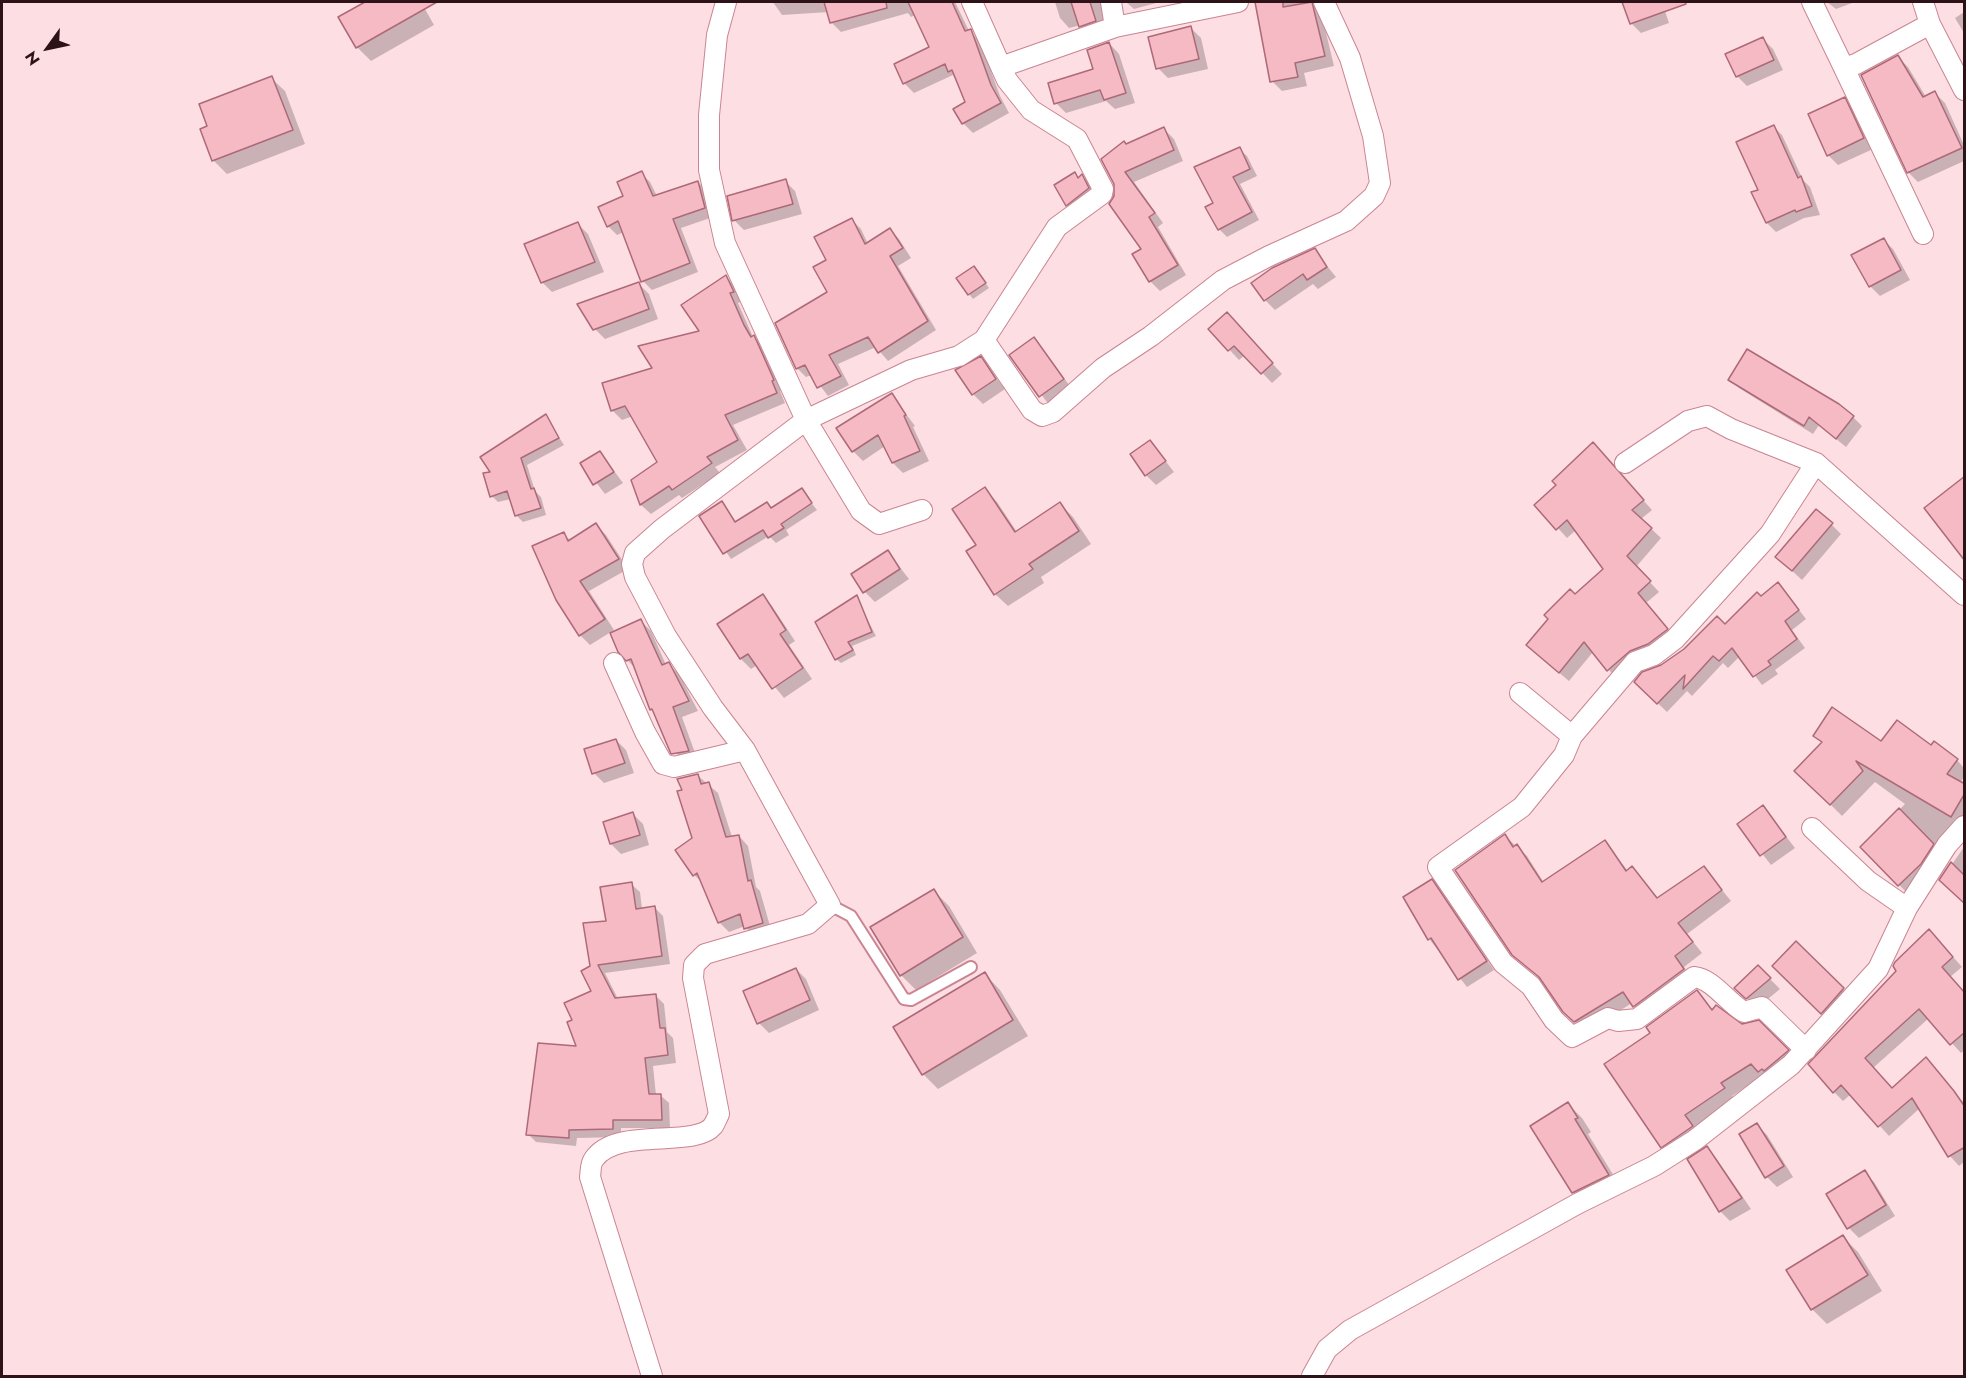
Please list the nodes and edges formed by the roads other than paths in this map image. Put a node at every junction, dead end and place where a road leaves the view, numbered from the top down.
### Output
1 (726, 2) edge
2 (972, 2) edge
3 (1111, 2) edge
4 (1238, 2) edge
5 (1324, 2) edge
6 (1812, 2) edge
7 (1923, 2) edge
8 (1930, 24) junction
9 (1115, 27) junction
10 (1001, 67) junction
11 (1844, 68) junction
12 (1965, 90) edge
13 (1923, 234) dead end
14 (984, 340) junction
15 (806, 420) junction
16 (1625, 462) dead end
17 (1816, 463) junction
18 (922, 510) dead end
19 (1965, 595) edge
20 (614, 663) dead end
21 (1520, 693) dead end
22 (1572, 736) junction
23 (745, 750) junction
24 (1965, 826) edge
25 (1812, 828) dead end
26 (830, 905) junction
27 (1908, 908) junction
28 (971, 967) dead end
29 (1806, 1050) junction
30 (652, 1377) edge
31 (1312, 1377) edge

1 - 15 street
2 - 10 street
3 - 9 street
4 - 9 street
5 - 14 street
6 - 11 street
7 - 8 street
8 - 11 street
8 - 12 street
9 - 10 street
10 - 14 street
11 - 13 street
14 - 15 street
15 - 18 street
15 - 23 street
16 - 17 street
17 - 19 street
17 - 22 street
20 - 23 street
21 - 22 street
22 - 29 street
23 - 26 street
24 - 27 street
25 - 27 street
26 - 28 lane
26 - 30 street
27 - 29 street
29 - 31 street

